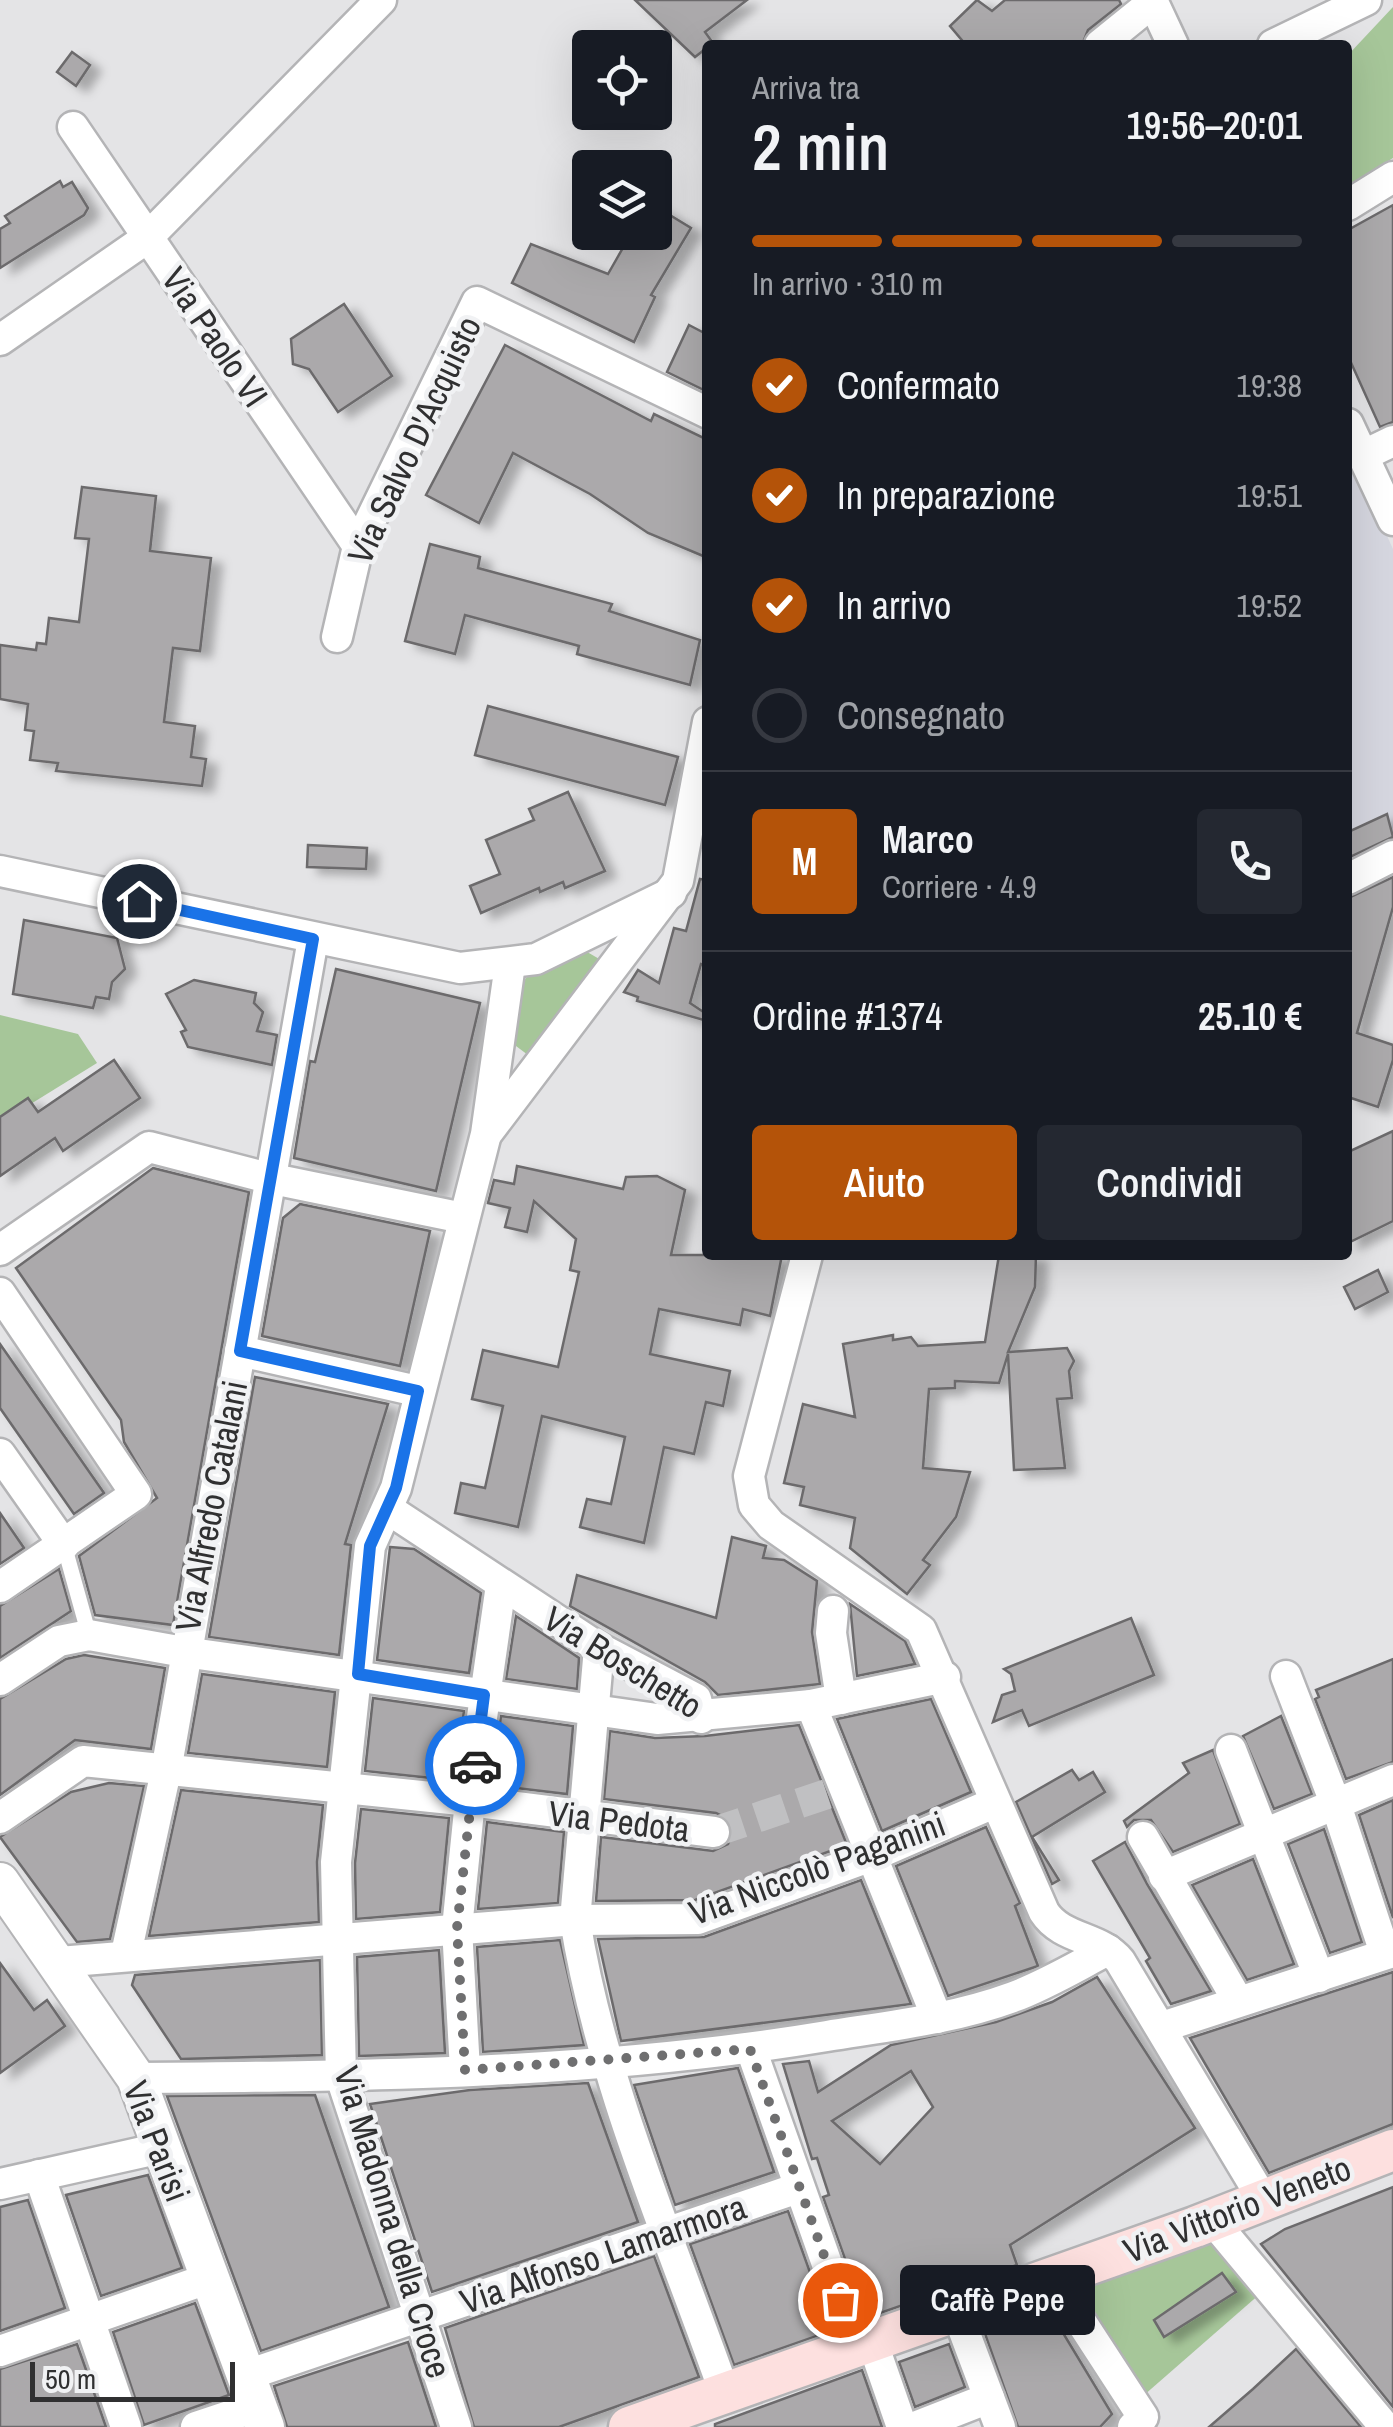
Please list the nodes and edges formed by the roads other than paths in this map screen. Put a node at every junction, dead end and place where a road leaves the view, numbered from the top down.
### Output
1 (381, 0) edge
2 (1367, 0) edge
3 (1152, 1) edge
4 (1106, 40) edge
5 (1171, 40) edge
6 (1283, 40) edge
7 (1327, 40) edge
8 (74, 127) dead end
9 (1393, 178) edge
10 (1352, 203) edge
11 (147, 238) junction
12 (0, 340) edge
13 (702, 410) edge
14 (1352, 433) edge
15 (1393, 441) edge
16 (1362, 456) junction
17 (1393, 520) edge
18 (358, 546) junction
19 (337, 637) dead end
20 (700, 807) edge
21 (1393, 856) edge
22 (0, 871) edge
23 (1352, 877) edge
24 (671, 894) junction
25 (313, 939) junction
26 (510, 964) junction
27 (486, 1134) junction
28 (268, 1178) junction
29 (463, 1218) junction
30 (0, 1250) edge
31 (806, 1260) edge
32 (0, 1292) edge
33 (240, 1351) junction
34 (418, 1391) junction
35 (0, 1454) edge
36 (388, 1510) junction
37 (64, 1546) junction
38 (501, 1584) junction
39 (0, 1587) edge
40 (833, 1611) dead end
41 (89, 1635) junction
42 (598, 1648) junction
43 (184, 1652) junction
44 (358, 1674) junction
45 (1286, 1676) dead end
46 (945, 1677) junction
47 (0, 1680) edge
48 (484, 1695) junction
49 (842, 1699) junction
50 (811, 1705) junction
51 (593, 1712) junction
52 (702, 1718) junction
53 (1231, 1750) dead end
54 (166, 1771) junction
55 (1393, 1780) edge
56 (344, 1789) junction
57 (470, 1801) junction
58 (994, 1802) junction
59 (1336, 1805) junction
60 (584, 1817) junction
61 (0, 1818) edge
62 (714, 1832) tunnel mouth
63 (1262, 1833) junction
64 (1143, 1837) dead end
65 (872, 1856) junction
66 (1164, 1876) junction
67 (0, 1882) edge
68 (575, 1920) junction
69 (457, 1928) junction
70 (338, 1938) junction
71 (1108, 1950) junction
72 (1389, 1952) edge
73 (126, 1954) junction
74 (59, 1962) junction
75 (1319, 1977) junction
76 (1238, 2001) junction
77 (937, 2018) junction
78 (1162, 2028) junction
79 (750, 2049) junction
80 (610, 2062) junction
81 (465, 2070) junction
82 (341, 2076) junction
83 (136, 2078) junction
84 (161, 2148) junction
85 (1393, 2150) edge
86 (39, 2174) junction
87 (0, 2184) edge
88 (798, 2188) junction
89 (1264, 2202) junction
90 (1213, 2220) junction
91 (668, 2232) junction
92 (1052, 2277) junction
93 (207, 2279) junction
94 (956, 2310) junction
95 (418, 2317) junction
96 (88, 2320) junction
97 (864, 2343) junction
98 (0, 2351) edge
99 (725, 2394) junction
100 (255, 2403) edge
101 (994, 2413) edge
102 (1138, 2422) edge
103 (1383, 2426) edge
104 (126, 2427) edge
105 (196, 2427) edge
106 (456, 2427) edge
107 (628, 2427) edge
108 (902, 2427) edge
109 (915, 2427) edge

1 - 11 street
2 - 6 street
2 - 7 street
3 - 4 street
3 - 5 street
8 - 11 street, Via Paolo VI
9 - 10 street
11 - 12 street
11 - 18 street, Via Paolo VI
13 - 18 street, Via Salvo D'Acquisto
14 - 16 street
15 - 16 street
16 - 17 street
18 - 19 street, Via Salvo D'Acquisto
20 - 24 street, Via Madonna della Croce
21 - 23 street
22 - 25 street
24 - 26 street
24 - 27 street, Via Madonna della Croce
25 - 26 street
25 - 28 street, Via Alfredo Catalani
26 - 27 street, Via Madonna della Croce
27 - 29 street, Via Madonna della Croce
28 - 29 street
28 - 30 street
28 - 33 street, Via Alfredo Catalani
29 - 34 street, Via Madonna della Croce
31 - 46 street
32 - 37 street
33 - 34 street
33 - 43 street, Via Alfredo Catalani
34 - 36 street, Via Madonna della Croce
35 - 37 street
36 - 38 street, Via Boschetto
36 - 44 street, Via Madonna della Croce
37 - 39 street
37 - 41 lane
38 - 42 street, Via Boschetto
38 - 48 street
40 - 49 street
41 - 43 street
41 - 47 street
42 - 51 street
42 - 52 street, Via Boschetto
43 - 44 street
43 - 54 street, Via Alfredo Catalani
44 - 48 street
44 - 56 street, Via Madonna della Croce
45 - 59 street
46 - 49 street, Via Boschetto
46 - 58 street
48 - 51 street
48 - 57 street
49 - 50 street, Via Boschetto
50 - 52 street, Via Boschetto
50 - 65 street
51 - 52 street
51 - 60 street
53 - 63 street
54 - 56 street, Via Pedota
54 - 61 street, Via Pedota
54 - 73 street, Via Alfredo Catalani
55 - 59 street
56 - 57 street, Via Pedota
56 - 70 street, Via Madonna della Croce
57 - 60 street, Via Pedota
57 - 69 street
58 - 65 street, Via Niccolò Paganini
58 - 71 street
59 - 63 street
59 - 72 street
60 - 62 street, Via Pedota
60 - 68 street
63 - 66 street
63 - 75 street
64 - 66 street
65 - 68 street, Via Niccolò Paganini
65 - 77 street
66 - 76 street
67 - 74 street, Via Parisi
68 - 69 street, Via Niccolò Paganini
68 - 80 street
69 - 70 street, Via Niccolò Paganini
69 - 81 street
70 - 73 street, Via Niccolò Paganini
70 - 82 street, Via Madonna della Croce
71 - 77 street
71 - 78 street
72 - 75 street
73 - 74 street, Via Niccolò Paganini
74 - 83 street, Via Parisi
75 - 76 street
76 - 78 street
77 - 79 street
78 - 89 street
79 - 80 street
79 - 88 street
80 - 81 street
80 - 91 street
81 - 82 street
82 - 83 street
82 - 95 street, Via Madonna della Croce
83 - 84 street, Via Parisi
84 - 86 street
84 - 93 street, Via Parisi
85 - 89 main road, Via Vittorio Veneto
86 - 87 street
86 - 96 street
88 - 91 street, Via Alfonso Lamarmora
88 - 97 street
89 - 90 main road, Via Vittorio Veneto
90 - 92 main road, Via Vittorio Veneto
90 - 103 street
91 - 95 street, Via Alfonso Lamarmora
91 - 99 street
92 - 94 main road, Via Vittorio Veneto
92 - 102 street
93 - 96 street
93 - 100 street, Via Parisi
94 - 97 main road, Via Vittorio Veneto
94 - 101 street
95 - 100 street, Via Alfonso Lamarmora
95 - 106 street, Via Madonna della Croce
96 - 98 street
96 - 104 street
97 - 99 main road, Via Vittorio Veneto
97 - 108 street
99 - 107 main road, Via Vittorio Veneto
100 - 105 street, Via Alfonso Lamarmora
101 - 109 street

